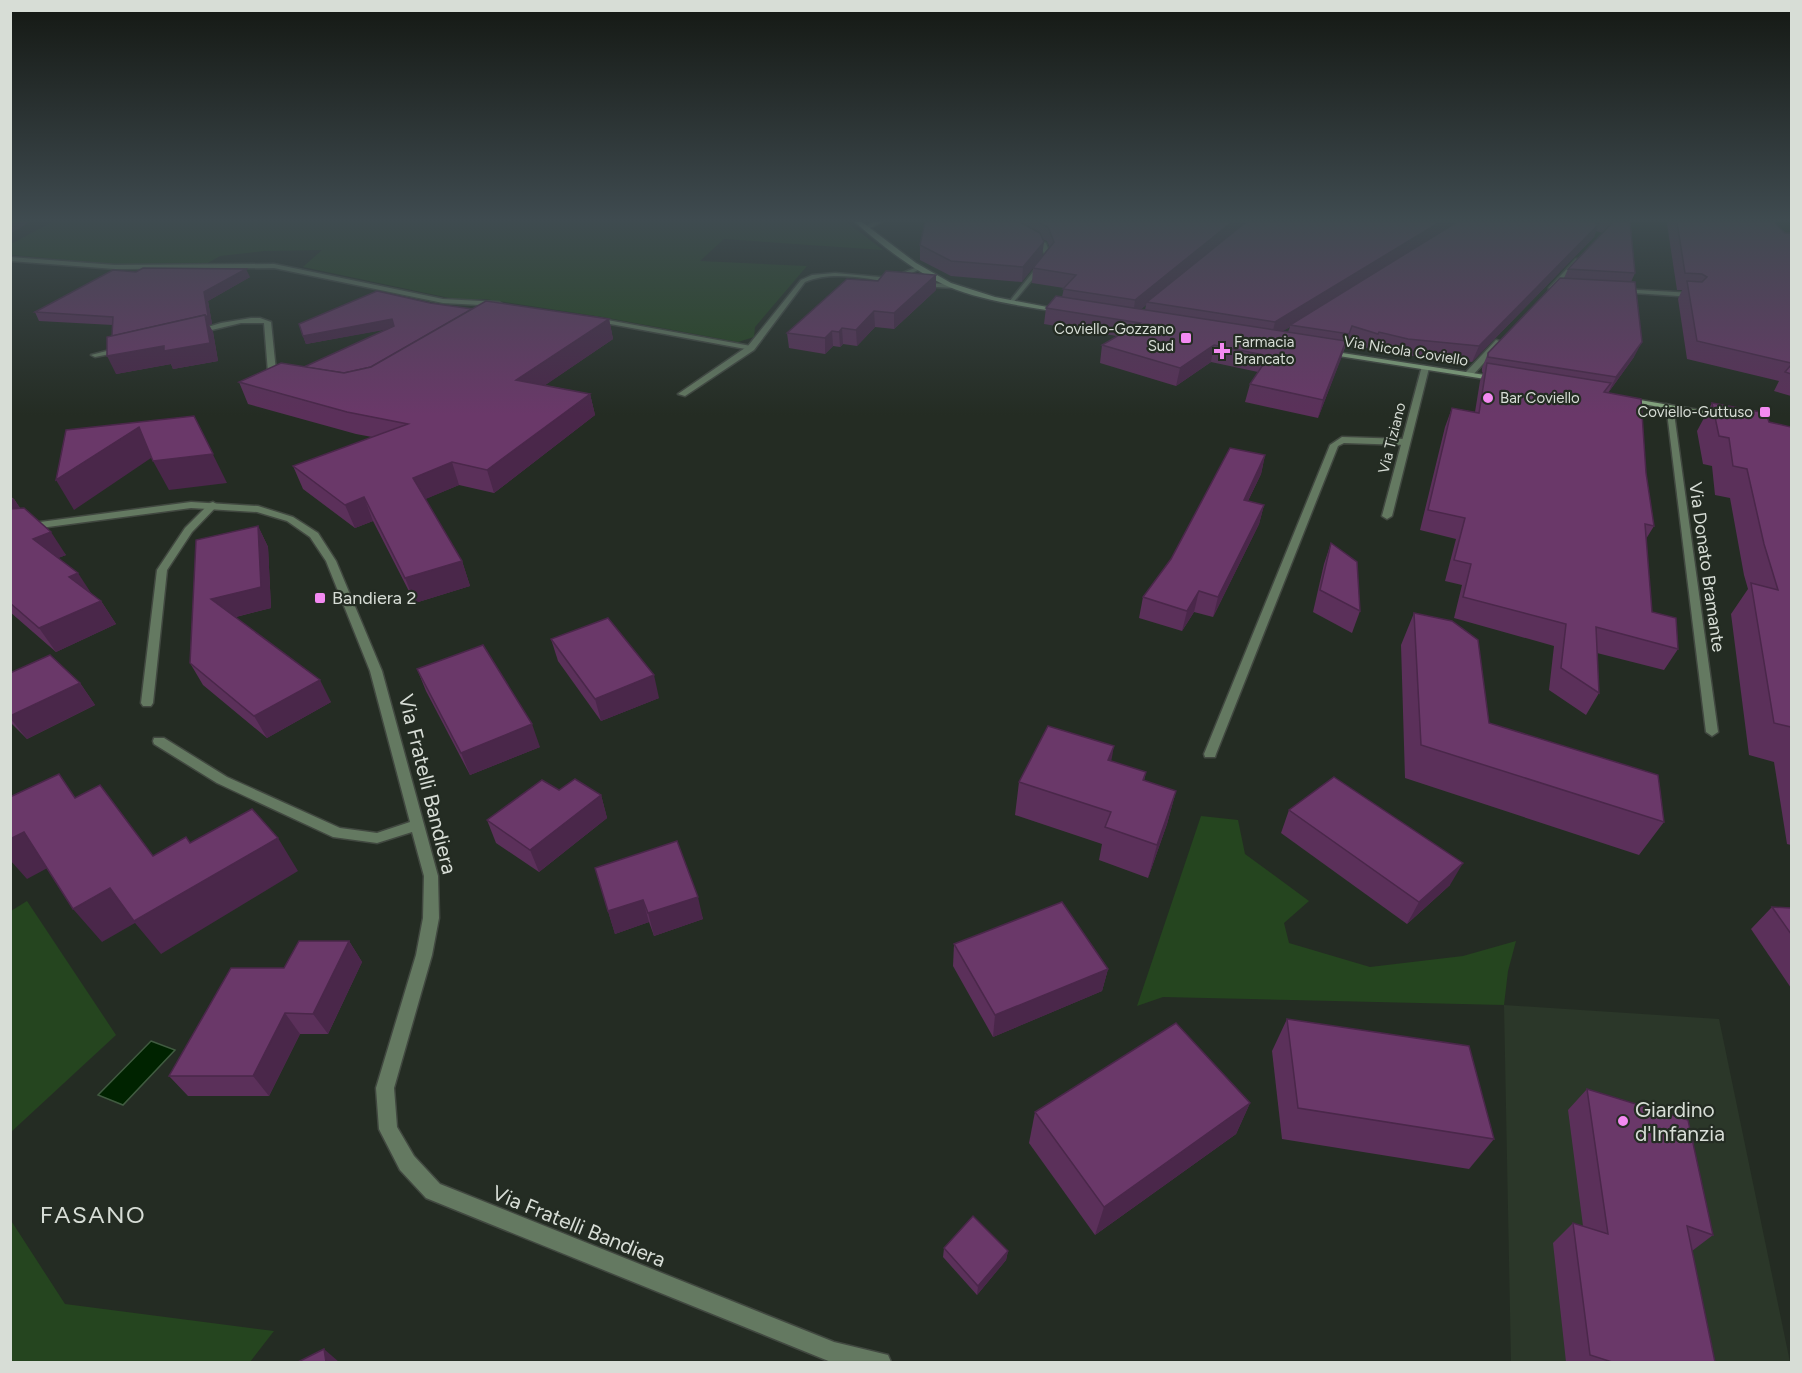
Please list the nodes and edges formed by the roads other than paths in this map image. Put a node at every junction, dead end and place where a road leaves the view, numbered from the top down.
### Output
1 (374, 286) edge
2 (799, 286) edge
3 (953, 286) edge
4 (1025, 286) edge
5 (1551, 288) joint
6 (1563, 288) edge
7 (1610, 291) edge
8 (1693, 295) edge
9 (1543, 297) edge
10 (1012, 302) junction
11 (497, 311) edge
12 (1067, 311) edge
13 (583, 318) edge
14 (186, 334) edge
15 (1502, 339) edge
16 (129, 347) edge
17 (751, 348) junction
18 (1320, 351) edge
19 (94, 355) dead end
20 (1425, 368) junction
21 (1469, 374) junction
22 (287, 379) edge
23 (1506, 380) edge
24 (682, 394) dead end
25 (1611, 397) edge
26 (1669, 406) junction
27 (1736, 418) edge
28 (1405, 442) junction
29 (213, 505) junction
30 (1387, 516) dead end
31 (10, 530) edge
32 (147, 703) dead end
33 (1712, 732) dead end
34 (159, 741) dead end
35 (1210, 754) dead end
36 (417, 825) junction
37 (881, 1362) edge

1 - 11 street
2 - 17 street
3 - 10 main road
4 - 10 street
5 - 6 street
5 - 9 street
7 - 8 street
10 - 12 main road
13 - 17 street
14 - 22 street
15 - 21 street
16 - 19 street
17 - 24 street
18 - 20 main road, Via Nicola Coviello
20 - 21 main road, Via Nicola Coviello
20 - 28 street, Via Tiziano
21 - 23 main road, Via Nicola Coviello
25 - 26 main road
26 - 27 main road
26 - 33 street, Via Donato Bramante
28 - 30 street, Via Tiziano
28 - 35 street
29 - 31 street, Via Fratelli Bandiera
29 - 32 street
29 - 36 street, Via Fratelli Bandiera
34 - 36 street
36 - 37 street, Via Fratelli Bandiera

